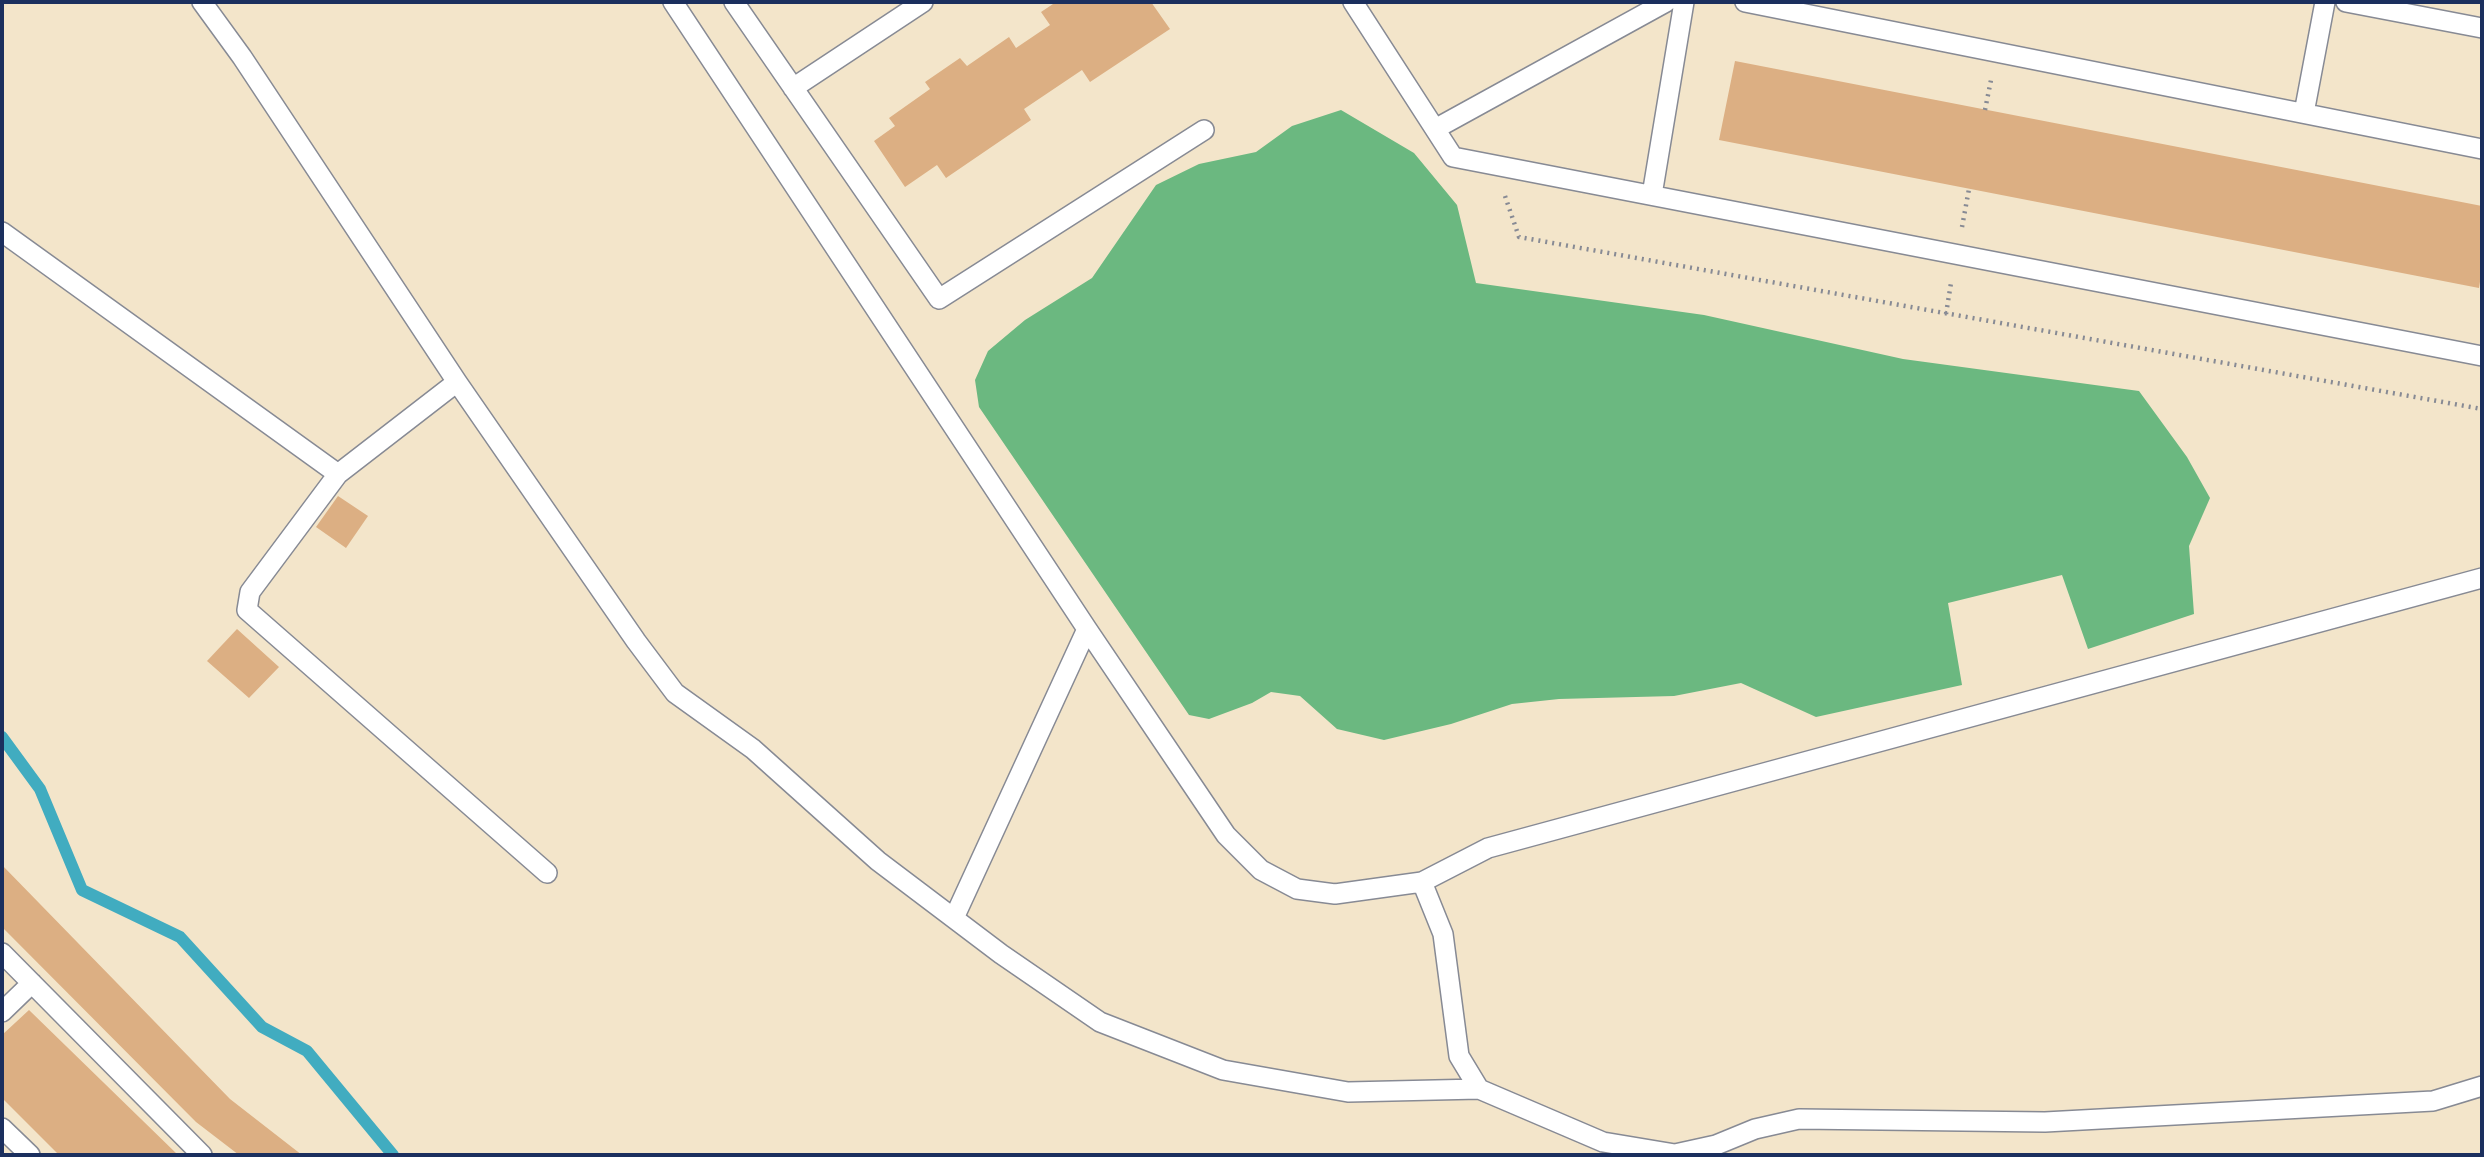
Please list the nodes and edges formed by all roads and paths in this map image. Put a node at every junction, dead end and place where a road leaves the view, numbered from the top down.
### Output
1 (202, 2) edge
2 (673, 2) edge
3 (734, 2) edge
4 (923, 2) edge
5 (1353, 2) edge
6 (1666, 2) edge
7 (1684, 2) edge
8 (1745, 2) edge
9 (2325, 2) edge
10 (2346, 2) edge
11 (2482, 28) edge
12 (793, 88) junction
13 (2304, 113) junction
14 (1435, 129) junction
15 (1204, 130) dead end
16 (2482, 149) edge
17 (1494, 165) junction
18 (1651, 195) junction
19 (2, 232) edge
20 (2482, 356) edge
21 (457, 382) junction
22 (2482, 409) edge
23 (338, 474) junction
24 (2482, 578) edge
25 (1087, 629) junction
26 (547, 873) dead end
27 (1422, 882) junction
28 (954, 918) junction
29 (2, 953) edge
30 (32, 983) junction
31 (2, 1012) edge
32 (2482, 1086) edge
33 (1479, 1089) junction
34 (2, 1128) edge
35 (30, 1155) edge
36 (202, 1155) edge

1 - 21 lane
2 - 25 lane
3 - 12 lane
4 - 12 lane
5 - 14 lane
6 - 14 lane
7 - 18 lane
8 - 13 lane
9 - 13 lane
10 - 11 lane
12 - 15 lane
13 - 16 lane
14 - 17 lane
17 - 18 lane
17 - 22 path
18 - 20 lane
19 - 23 lane
21 - 23 lane
21 - 28 lane
23 - 26 lane
24 - 27 lane
25 - 27 lane
25 - 28 lane
27 - 33 lane
28 - 33 lane
29 - 30 lane
30 - 31 lane
30 - 36 lane
32 - 33 lane
34 - 35 lane

